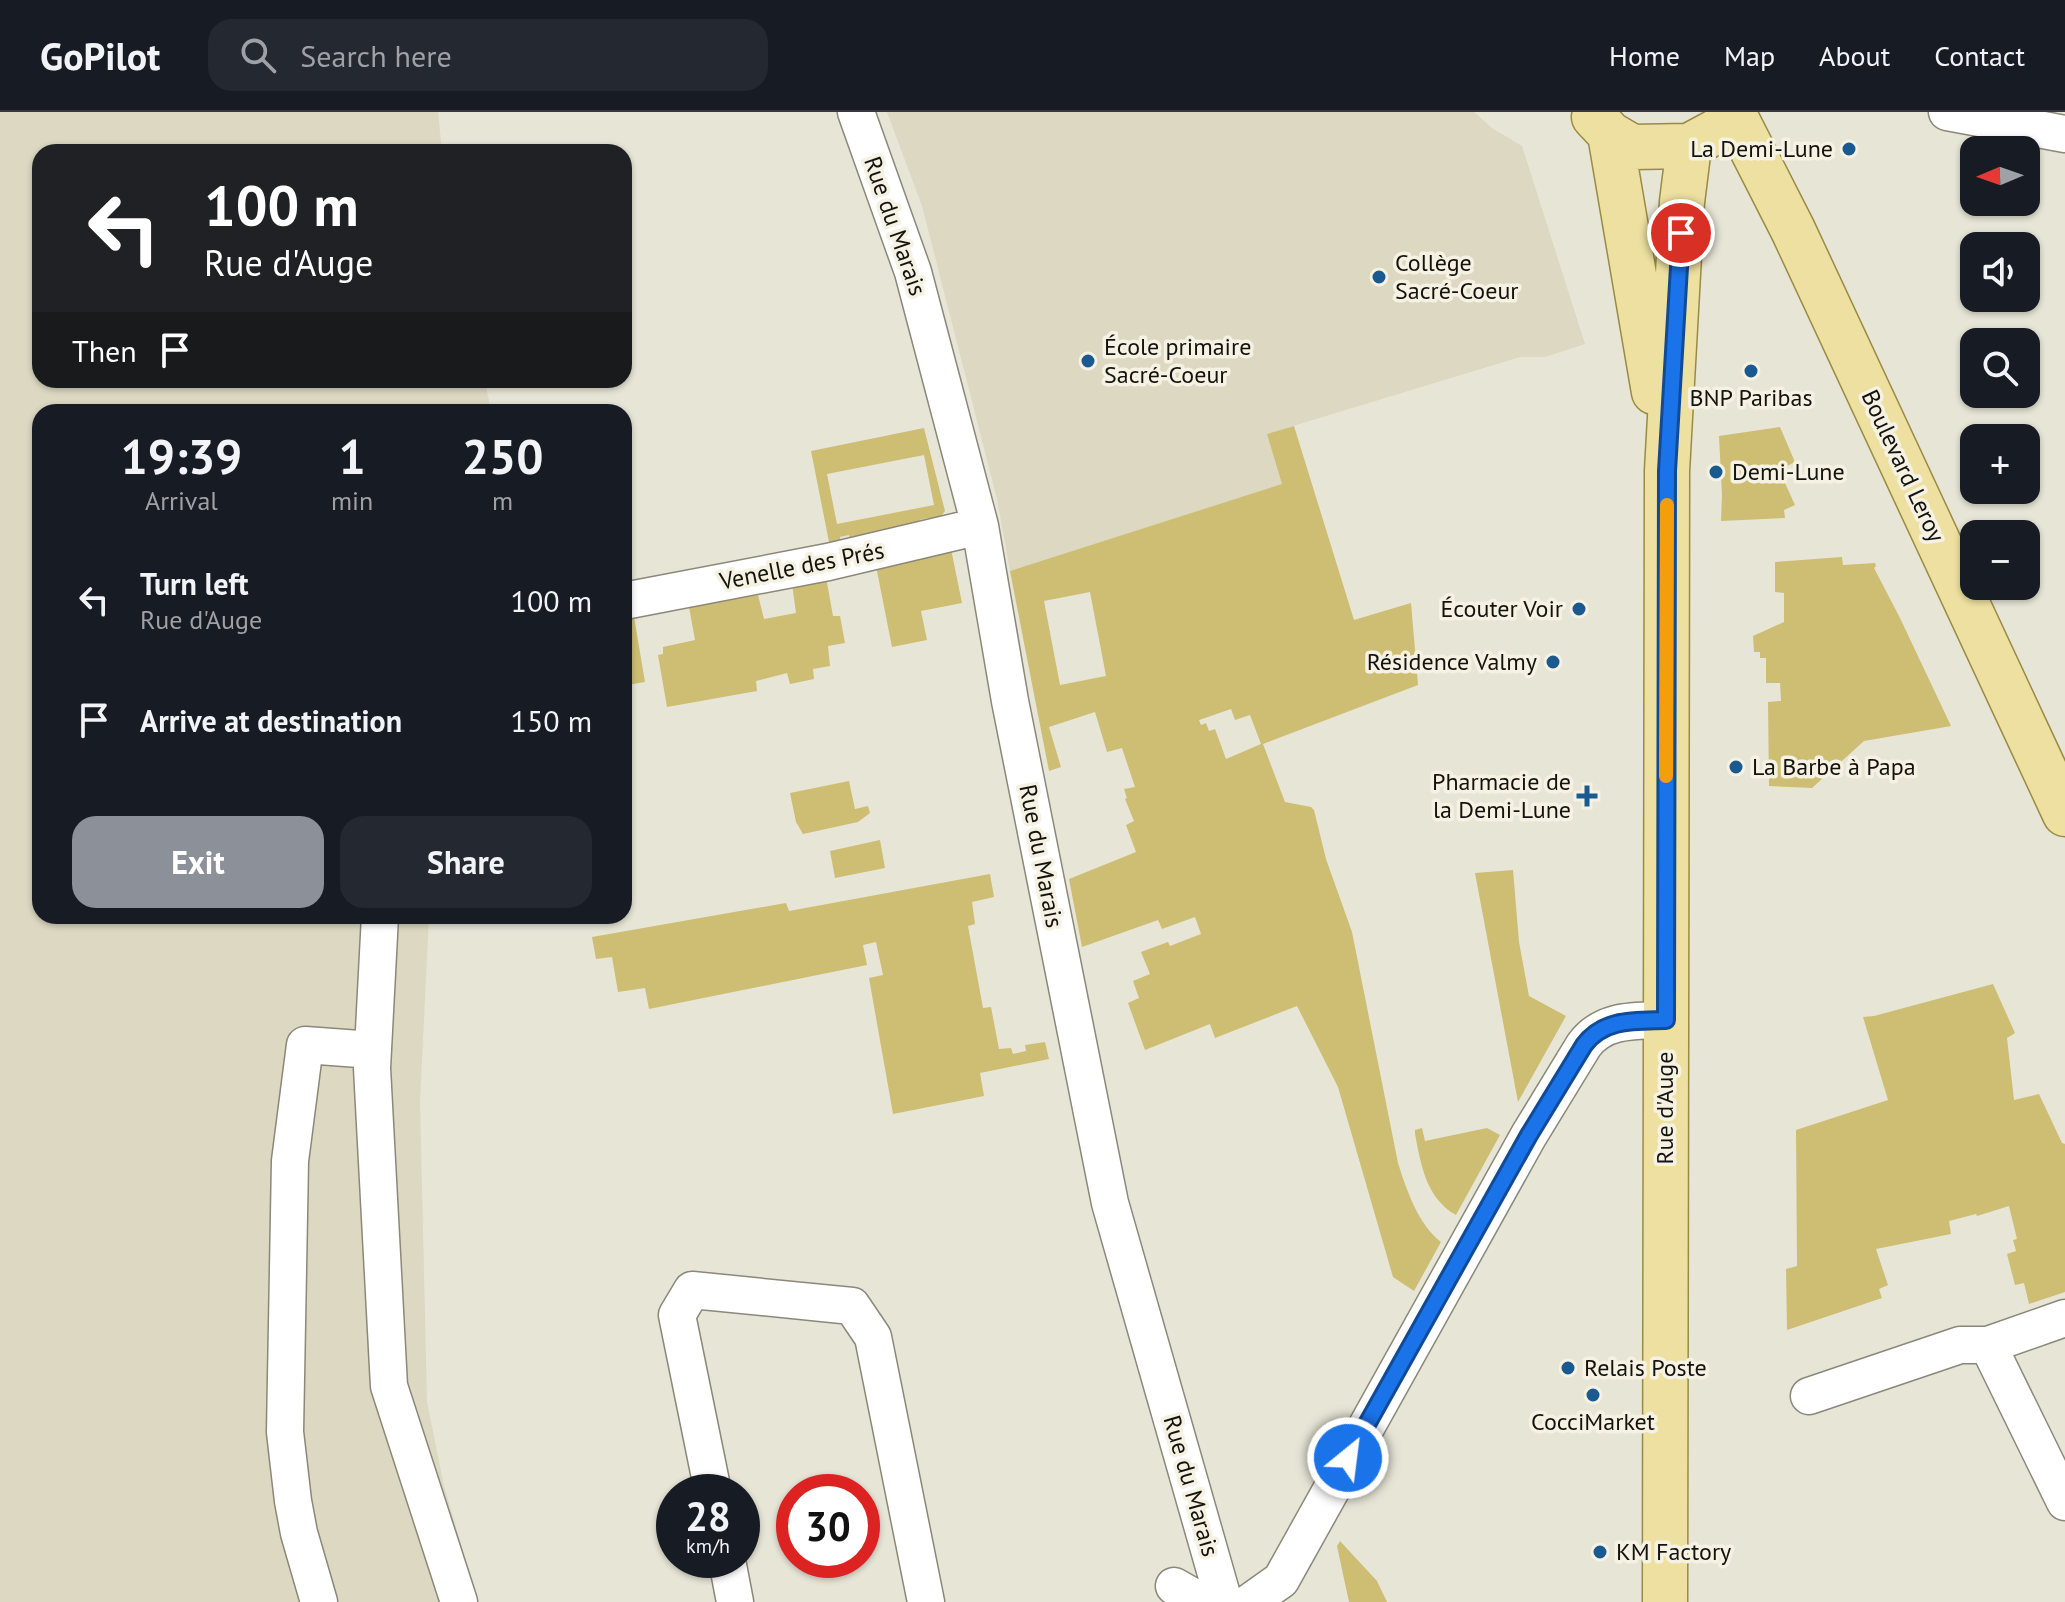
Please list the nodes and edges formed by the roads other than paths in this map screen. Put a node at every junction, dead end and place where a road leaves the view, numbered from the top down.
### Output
1 (856, 112) edge
2 (1947, 112) edge
3 (1742, 116) edge
4 (1600, 123) edge
5 (2065, 134) edge
6 (1689, 146) junction
7 (1667, 471) junction
8 (980, 526) junction
9 (632, 599) edge
10 (2065, 814) edge
11 (380, 924) edge
12 (1666, 1020) junction
13 (373, 1050) junction
14 (2065, 1318) edge
15 (1967, 1340) junction
16 (1809, 1396) dead end
17 (709, 1474) edge
18 (2065, 1502) edge
19 (730, 1578) edge
20 (319, 1602) edge
21 (459, 1602) edge
22 (735, 1602) edge
23 (926, 1602) edge
24 (1224, 1602) edge
25 (1250, 1602) edge
26 (1665, 1602) edge

1 - 8 street, Rue du Marais
2 - 5 street
3 - 6 main road
3 - 10 main road, Boulevard Leroy
4 - 6 main road
4 - 7 main road, Rue d'Auge
6 - 7 main road, Rue d'Auge
7 - 12 main road, Rue d'Auge
8 - 9 street, Venelle des Prés
8 - 24 street, Rue du Marais
11 - 13 street
12 - 25 street
12 - 26 main road, Rue d'Auge
13 - 20 street
13 - 21 street
14 - 15 street
15 - 16 street
15 - 18 street
17 - 23 street
19 - 22 street

